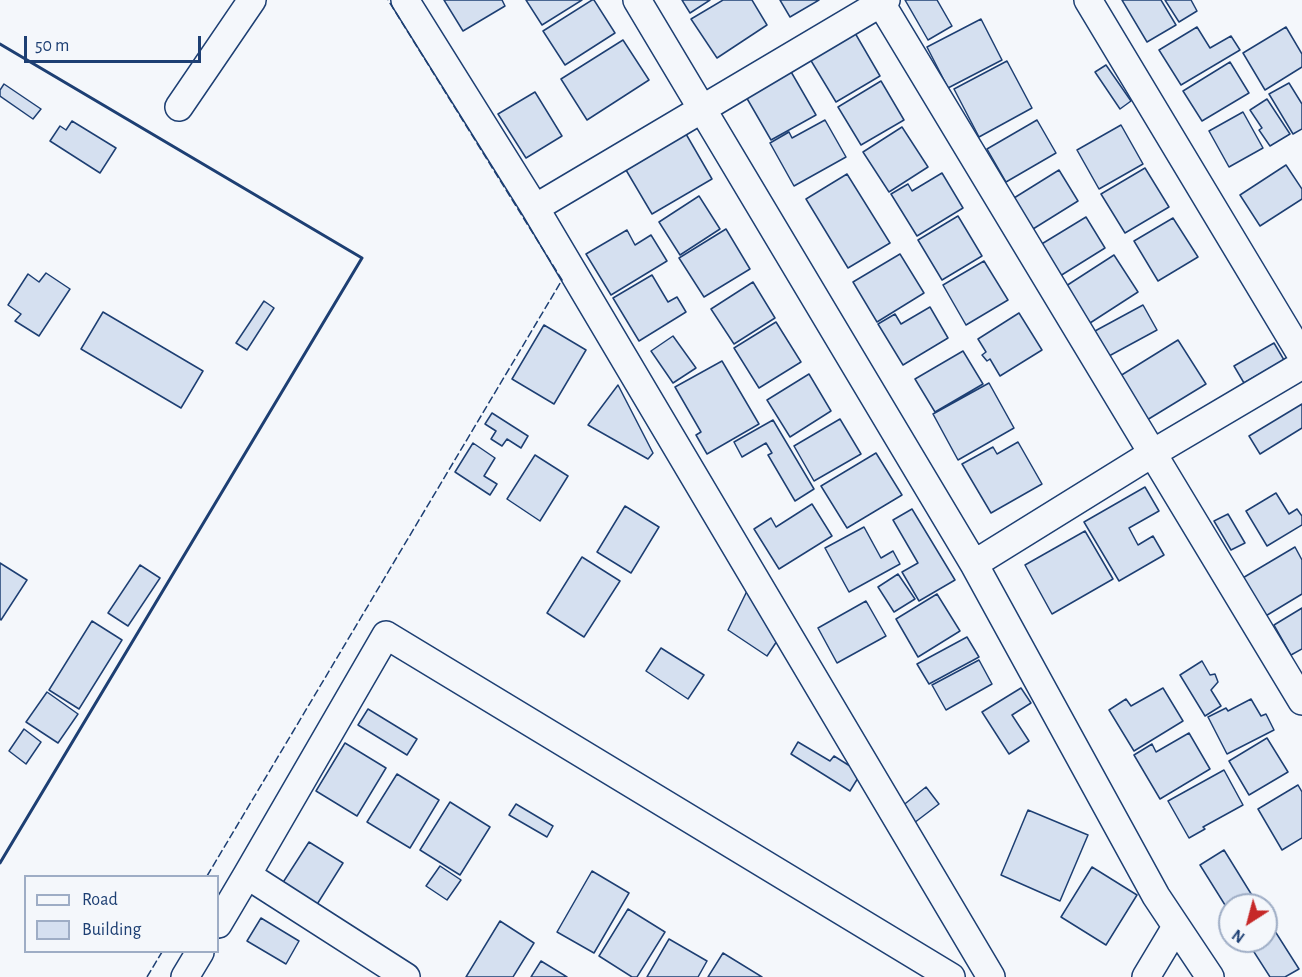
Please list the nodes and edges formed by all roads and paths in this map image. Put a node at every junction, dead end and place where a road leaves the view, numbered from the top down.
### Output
1 (252, 0) edge
2 (405, 0) edge
3 (637, 0) edge
4 (1088, 0) edge
5 (882, 1) edge
6 (179, 107) dead end
7 (702, 110) junction
8 (535, 208) junction
9 (1302, 356) edge
10 (1302, 365) edge
11 (1153, 453) junction
12 (974, 564) junction
13 (1302, 701) edge
14 (247, 875) junction
15 (219, 922) edge
16 (1176, 927) junction
17 (199, 953) edge
18 (185, 977) edge
19 (406, 977) edge
20 (951, 977) edge
21 (991, 977) edge
22 (1146, 977) edge
23 (1210, 977) edge

1 - 6 street
2 - 8 street
3 - 7 street
4 - 9 street
5 - 7 street
5 - 11 street
7 - 8 street
7 - 12 street
8 - 21 street
10 - 11 street
11 - 12 street
11 - 13 street
12 - 16 street
14 - 15 street
14 - 19 street
14 - 20 street
16 - 22 street
16 - 23 street
17 - 18 street

